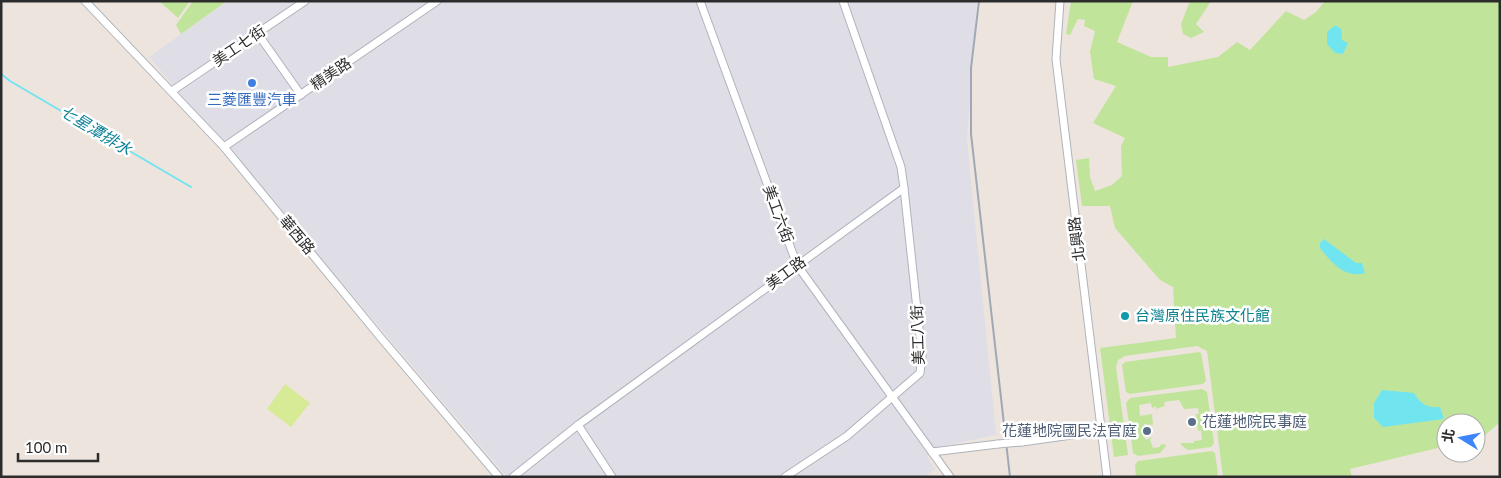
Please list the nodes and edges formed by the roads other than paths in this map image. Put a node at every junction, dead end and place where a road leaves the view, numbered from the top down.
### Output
1 (85, 1) edge
2 (305, 1) edge
3 (700, 1) edge
4 (843, 1) edge
5 (1060, 1) edge
6 (433, 2) edge
7 (258, 34) junction
8 (172, 91) junction
9 (301, 95) junction
10 (224, 147) junction
11 (904, 188) junction
12 (797, 265) junction
13 (892, 397) junction
14 (578, 425) junction
15 (1100, 431) junction
16 (932, 452) junction
17 (499, 477) edge
18 (512, 477) edge
19 (612, 477) edge
20 (785, 477) edge
21 (950, 477) edge
22 (1107, 477) edge

1 - 8 street, 華西路
2 - 7 street, 美工七街
3 - 12 street, 美工六街
4 - 11 street
5 - 15 street, 北興路
6 - 9 street, 精美路
7 - 8 street, 美工七街
7 - 9 street
8 - 10 street, 華西路
9 - 10 street, 精美路
10 - 17 street, 華西路
11 - 12 street, 美工路
11 - 13 street, 美工八街
12 - 13 street, 美工六街
12 - 14 street, 美工路
13 - 16 street, 美工六街
13 - 20 street, 美工八街
14 - 18 street, 美工路
14 - 19 street
15 - 16 street, bridge
15 - 22 street, 北興路
16 - 21 street, 美工六街

